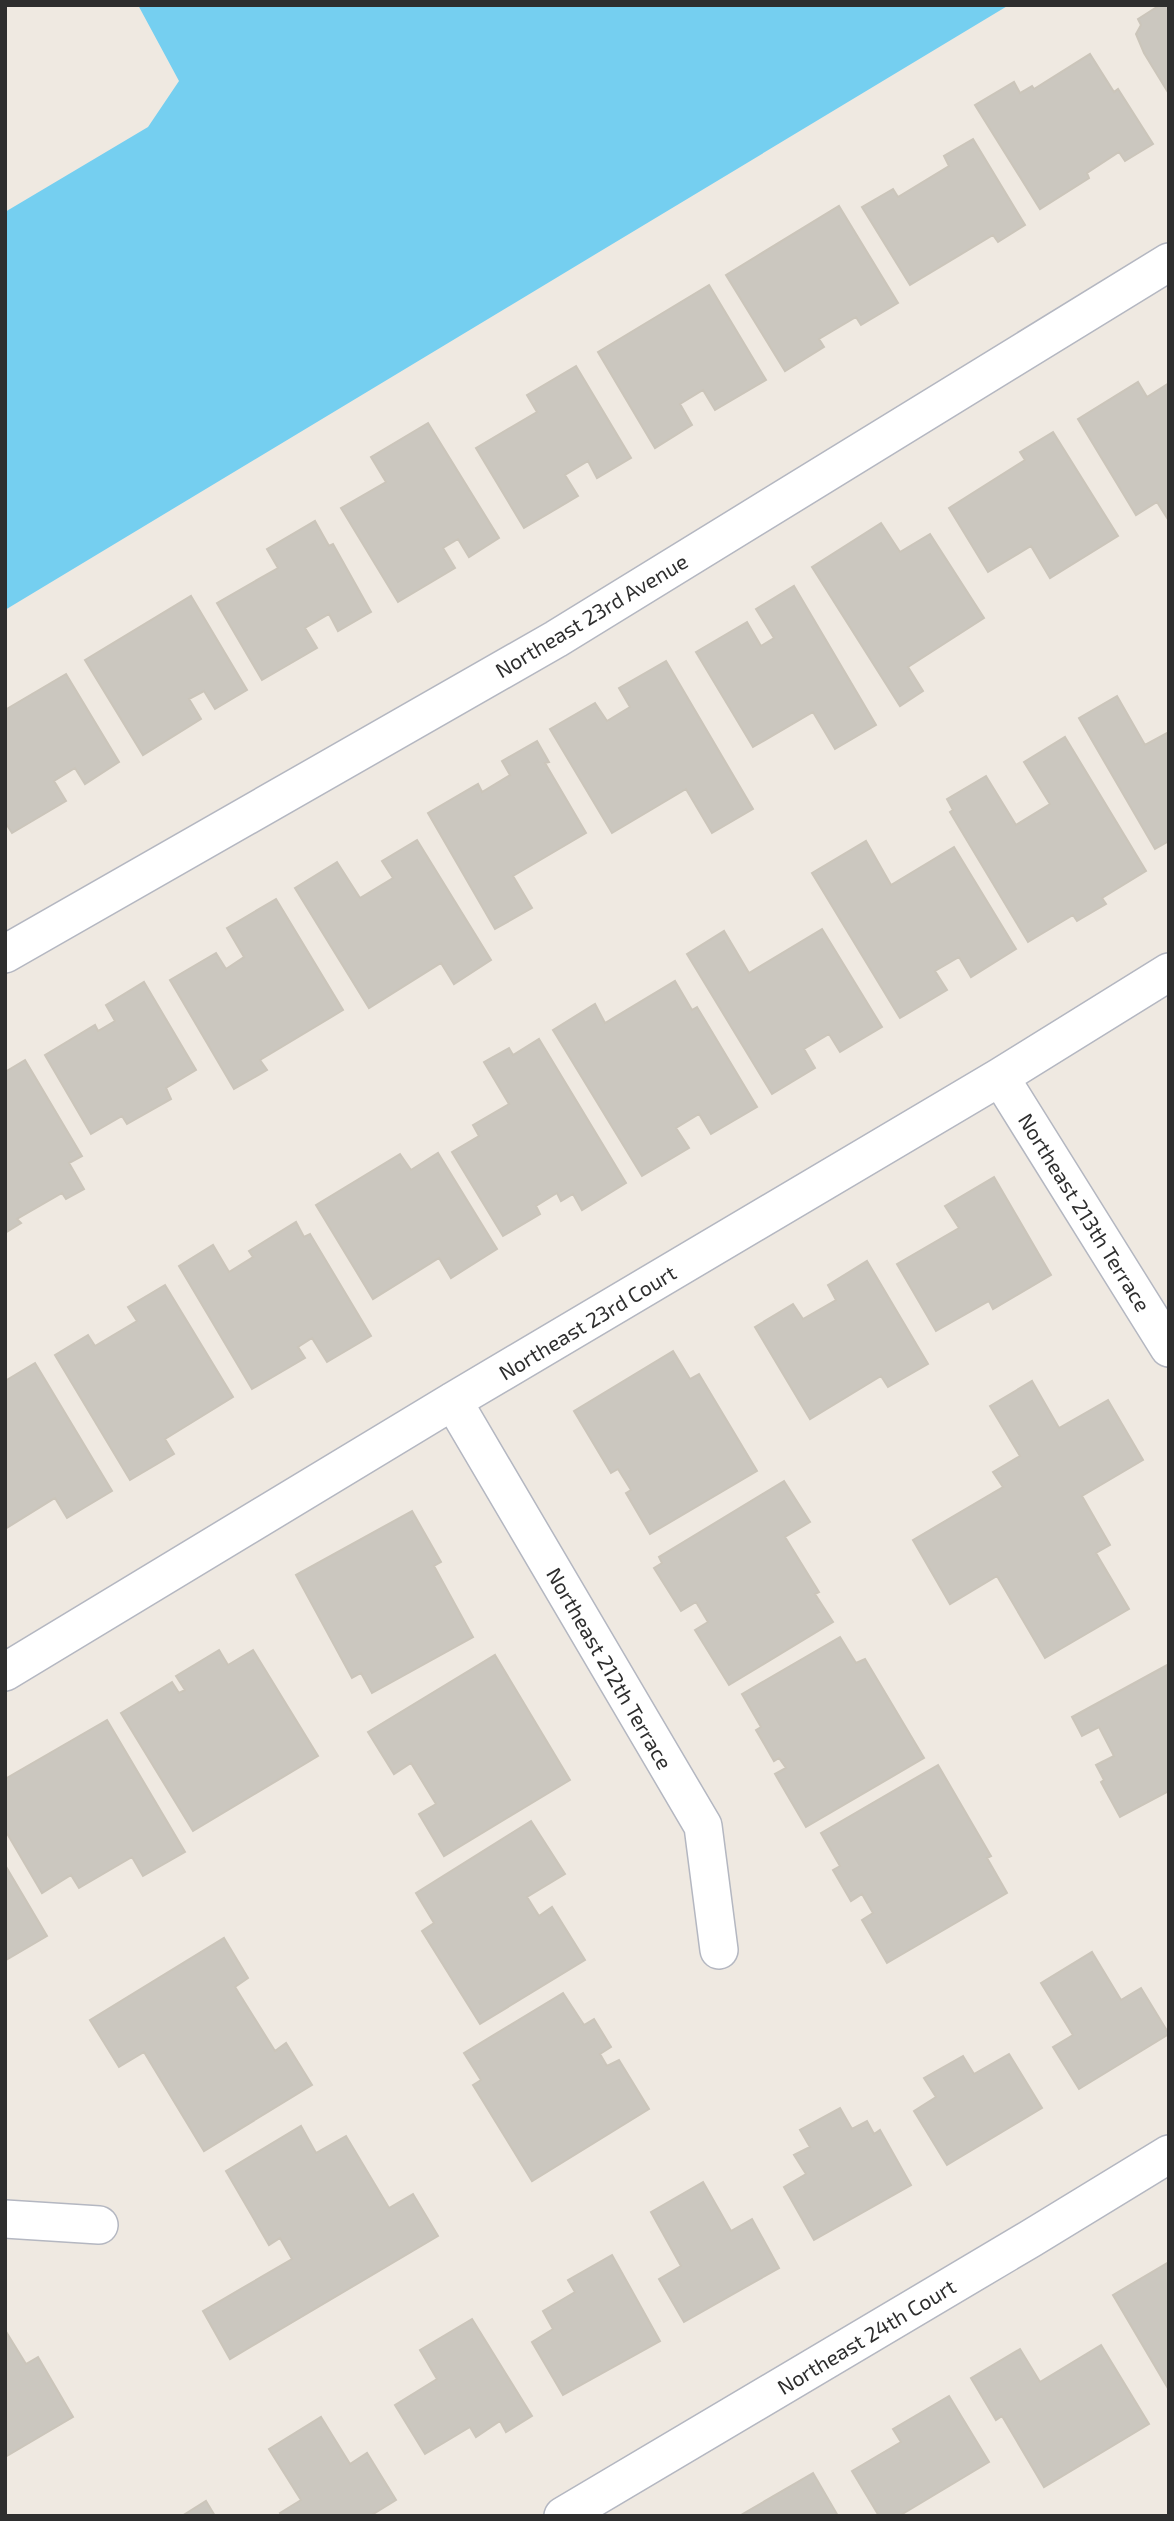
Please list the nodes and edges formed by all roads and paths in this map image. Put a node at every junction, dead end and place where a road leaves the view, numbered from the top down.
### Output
1 (1169, 262) edge
2 (5, 954) edge
3 (1169, 972) edge
4 (1000, 1077) junction
5 (1169, 1348) edge
6 (453, 1401) junction
7 (5, 1672) edge
8 (719, 1950) dead end
9 (1169, 2154) edge
10 (5, 2220) edge
11 (99, 2225) dead end
12 (563, 2516) edge

1 - 2 street, Northeast 23rd Avenue
3 - 4 street, Northeast 23rd Court
4 - 5 street, Northeast 213th Terrace
4 - 6 street, Northeast 23rd Court
6 - 7 street, Northeast 23rd Court
6 - 8 street, Northeast 212th Terrace
9 - 12 street, Northeast 24th Court
10 - 11 street

